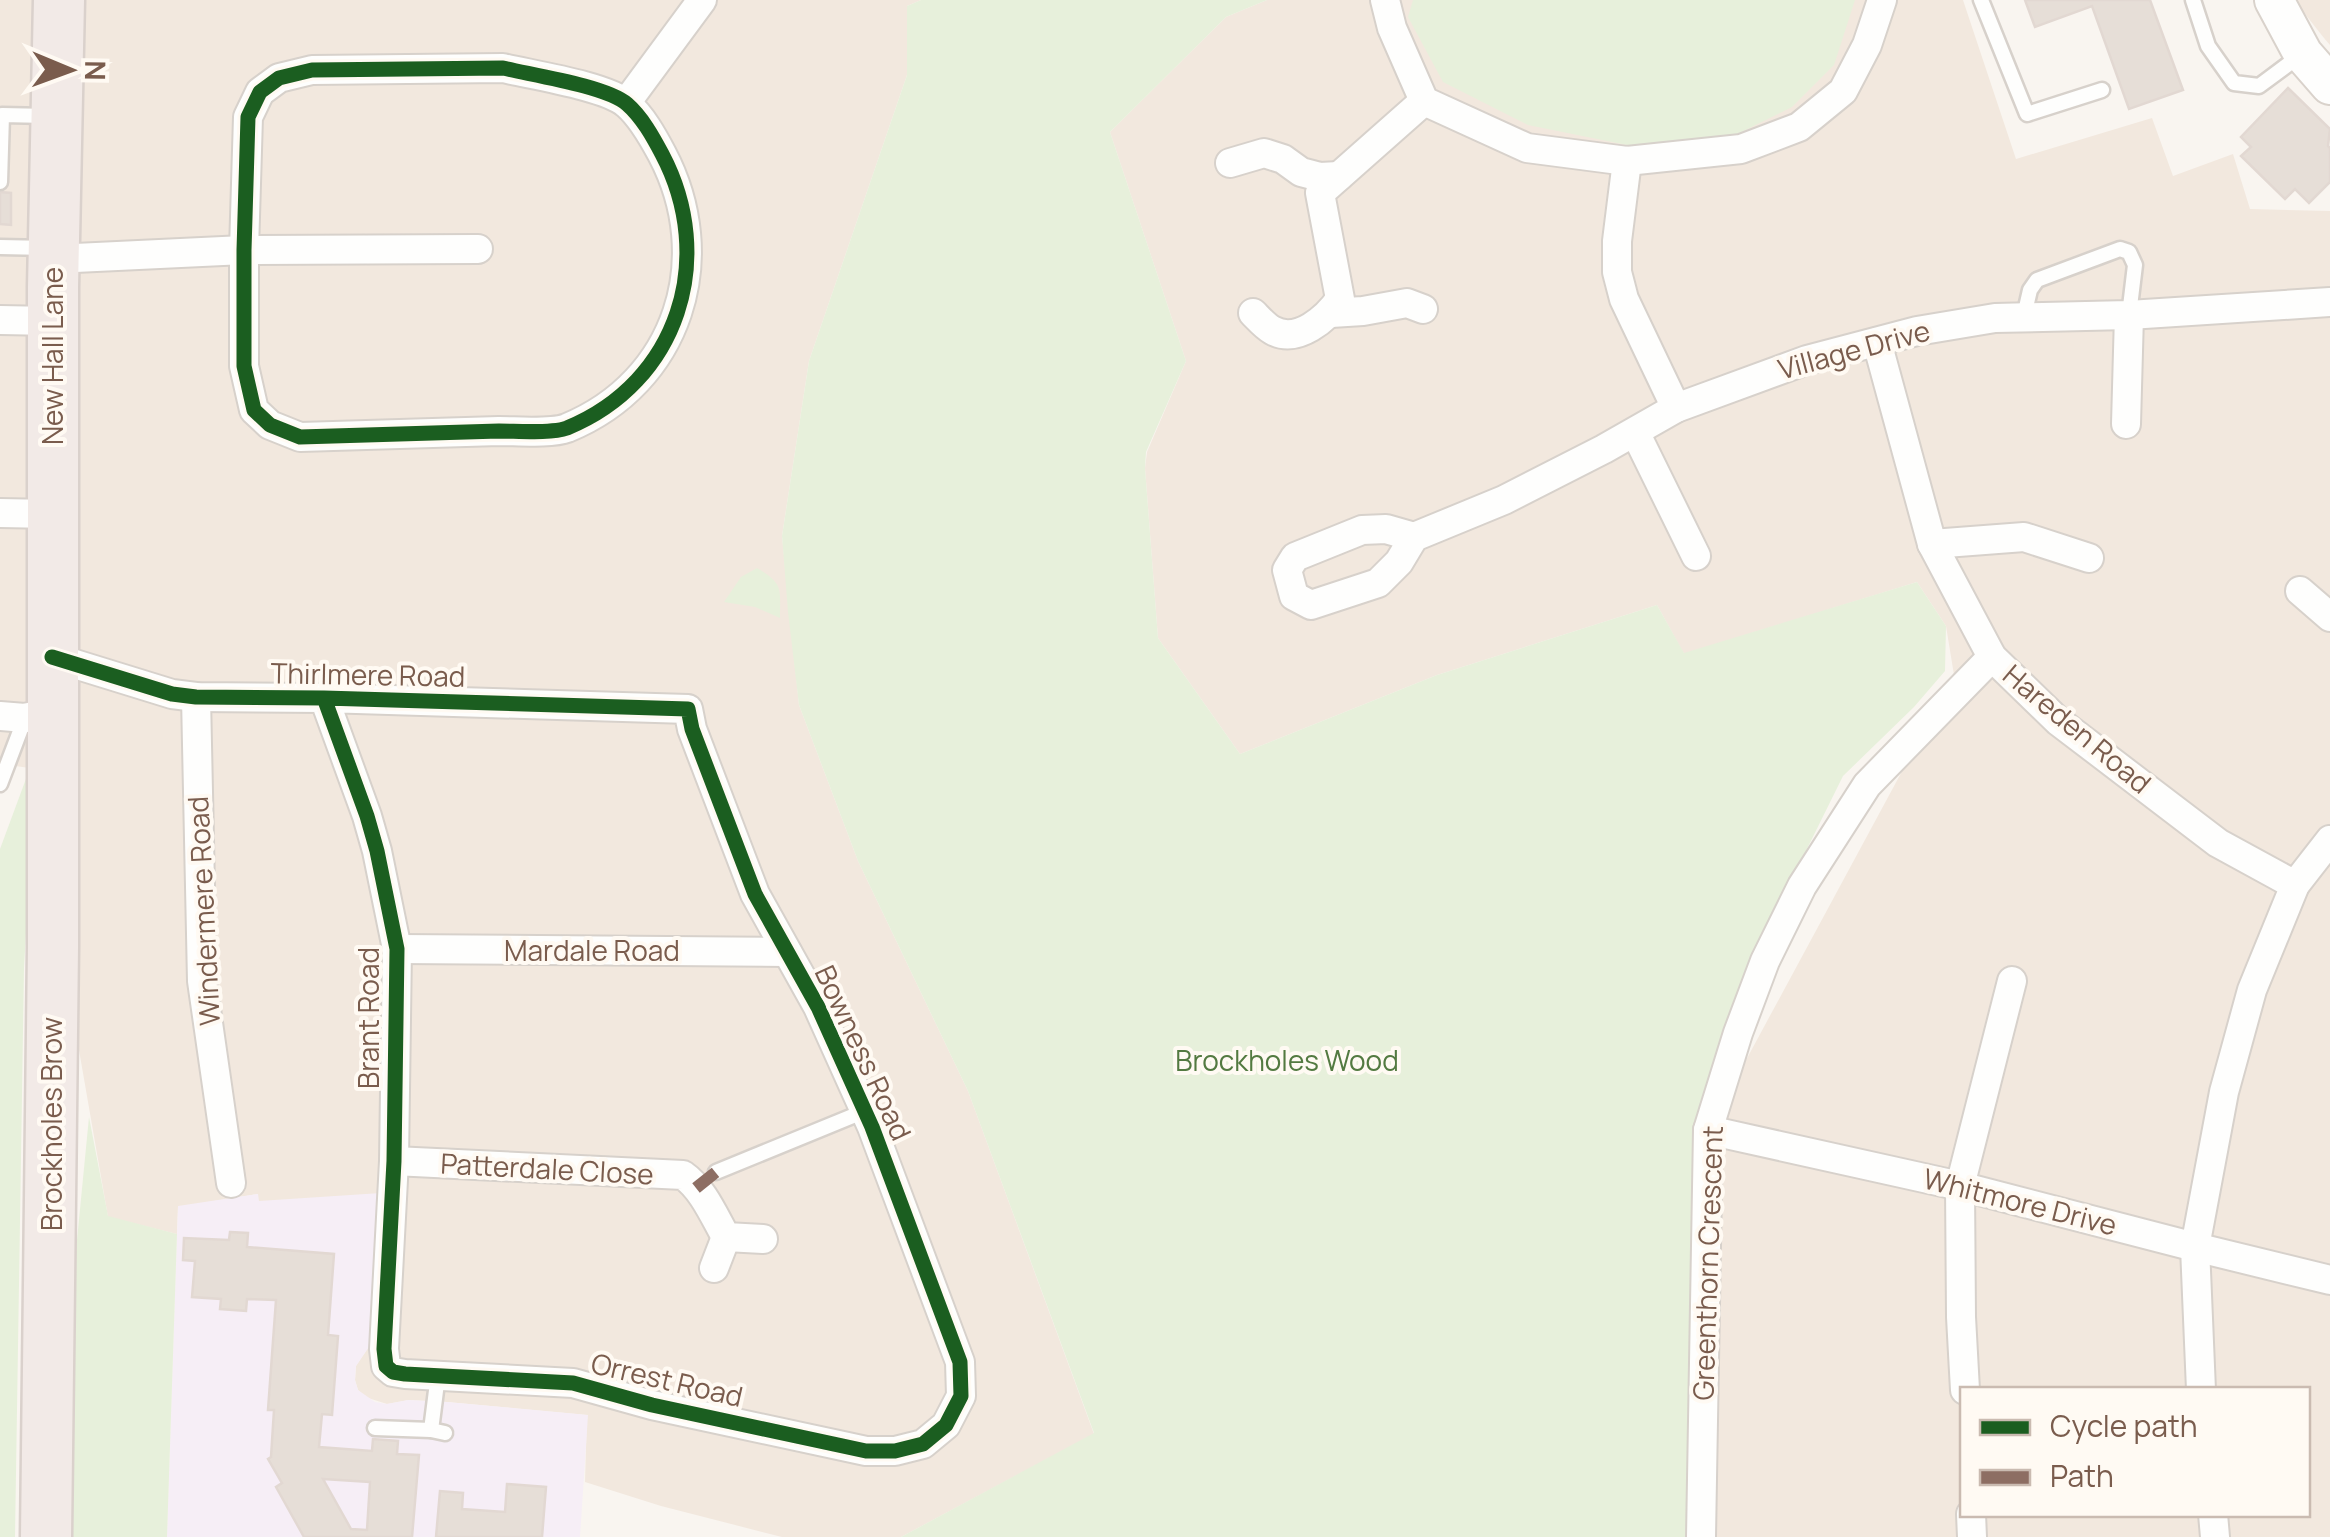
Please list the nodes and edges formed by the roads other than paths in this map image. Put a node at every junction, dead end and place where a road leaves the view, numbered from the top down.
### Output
1 (60, 0) edge
2 (702, 0) edge
3 (1386, 0) edge
4 (1882, 0) edge
5 (1981, 0) edge
6 (2193, 0) edge
7 (2274, 0) edge
8 (2303, 54) junction
9 (2330, 85) edge
10 (2102, 90) dead end
11 (1424, 101) junction
12 (626, 103) junction
13 (57, 116) junction
14 (1627, 161) junction
15 (1230, 162) dead end
16 (1339, 176) junction
17 (0, 182) edge
18 (0, 248) edge
19 (478, 249) dead end
20 (244, 250) junction
21 (54, 254) junction
22 (2330, 302) edge
23 (1423, 310) dead end
24 (1330, 313) junction
25 (1254, 314) dead end
26 (2129, 315) junction
27 (2024, 316) junction
28 (0, 320) edge
29 (53, 321) junction
30 (1877, 342) junction
31 (1676, 408) junction
32 (2126, 424) dead end
33 (1635, 432) junction
34 (0, 513) edge
35 (52, 514) junction
36 (1414, 537) dead end
37 (1932, 544) junction
38 (1696, 556) dead end
39 (2089, 558) dead end
40 (2300, 591) dead end
41 (2330, 617) edge
42 (52, 657) junction
43 (1992, 657) junction
44 (196, 697) junction
45 (324, 698) junction
46 (688, 708) joint
47 (26, 715) edge
48 (0, 784) edge
49 (2330, 840) edge
50 (2295, 885) junction
51 (397, 950) junction
52 (787, 952) junction
53 (2012, 981) dead end
54 (865, 1112) junction
55 (1708, 1130) junction
56 (394, 1161) junction
57 (716, 1172) dead end
58 (230, 1183) dead end
59 (1960, 1186) junction
60 (726, 1237) junction
61 (763, 1239) dead end
62 (2195, 1247) junction
63 (714, 1268) dead end
64 (2330, 1280) edge
65 (384, 1349) joint
66 (438, 1374) junction
67 (1964, 1387) edge
68 (2200, 1387) edge
69 (946, 1425) joint
70 (374, 1428) dead end
71 (46, 1537) edge
72 (1701, 1537) edge

1 - 13 highway, New Hall Lane
2 - 12 street
3 - 11 street
4 - 14 street
5 - 10 lane
6 - 8 lane
7 - 8 street
8 - 9 street
11 - 14 street
11 - 16 street
12 - 20 street
12 - 20 street
13 - 17 lane
13 - 21 highway, New Hall Lane
14 - 31 street
15 - 16 street
16 - 24 street
18 - 21 lane
19 - 20 street
20 - 21 street
21 - 29 highway, New Hall Lane
22 - 26 street, Village Drive
23 - 24 street
24 - 25 street
26 - 27 street, Village Drive
26 - 27 lane
26 - 32 street
27 - 30 street, Village Drive
28 - 29 street
29 - 35 highway, New Hall Lane
30 - 31 street, Village Drive
30 - 37 street, Hareden Road
31 - 33 street, Village Drive
33 - 36 street, Village Drive
33 - 38 street
34 - 35 street
35 - 42 highway, New Hall Lane
37 - 39 street
37 - 43 street, Hareden Road
40 - 41 street
42 - 44 street, Thirlmere Road
42 - 47 highway, New Hall Lane
43 - 50 street, Hareden Road
43 - 55 street, Greenthorn Crescent
44 - 45 street, Thirlmere Road
44 - 58 street, Windermere Road
45 - 46 street, Thirlmere Road
45 - 51 street, Brant Road
46 - 52 street, Bowness Road
47 - 48 lane
47 - 71 highway, Brockholes Brow
49 - 50 street
50 - 62 street
51 - 52 street, Mardale Road
51 - 56 street, Brant Road
52 - 54 street, Bowness Road
53 - 59 street
54 - 57 lane
54 - 69 street, Bowness Road
55 - 59 street, Whitmore Drive
55 - 72 street, Greenthorn Crescent
56 - 60 street, Patterdale Close
56 - 65 street, Brant Road
59 - 62 street, Whitmore Drive
59 - 67 street
60 - 61 street
60 - 63 street
62 - 64 street, Whitmore Drive
62 - 68 street
65 - 66 street, Orrest Road
66 - 69 street, Orrest Road
66 - 70 lane

